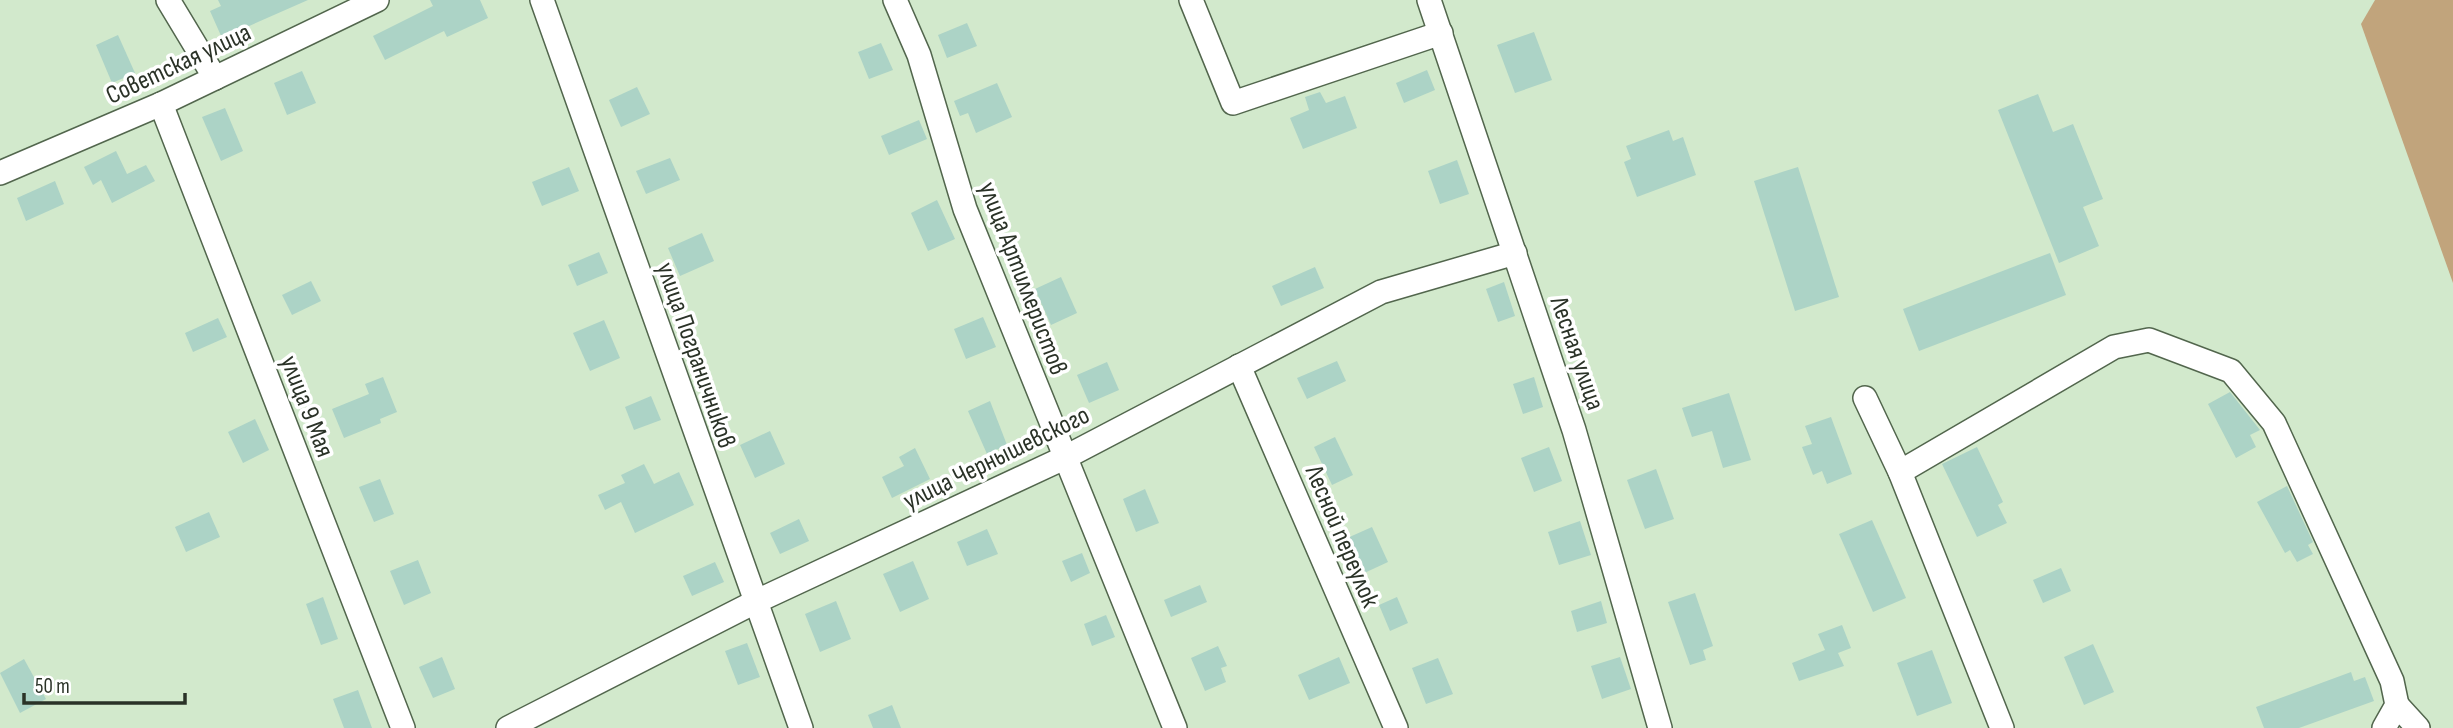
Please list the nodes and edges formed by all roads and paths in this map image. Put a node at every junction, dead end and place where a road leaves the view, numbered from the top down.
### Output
1 (168, 0) edge
2 (377, 0) edge
3 (542, 0) edge
4 (895, 0) edge
5 (1191, 0) edge
6 (1429, 0) edge
7 (1441, 33) junction
8 (215, 78) junction
9 (161, 103) junction
10 (0, 173) edge
11 (1514, 253) junction
12 (1239, 366) junction
13 (1865, 398) dead end
14 (1064, 458) junction
15 (1900, 472) junction
16 (755, 602) junction
17 (2397, 705) junction
18 (404, 728) edge
19 (508, 728) edge
20 (801, 728) edge
21 (1175, 728) edge
22 (1396, 728) edge
23 (1660, 728) edge
24 (2002, 728) edge
25 (2384, 728) edge
26 (2418, 728) edge

1 - 8 street
2 - 8 street, Советская улица
3 - 16 street, улица Пограничников
4 - 14 street, улица Артиллеристов
5 - 7 street
6 - 7 street, Лесная улица
7 - 11 street, Лесная улица
8 - 9 street, Советская улица
9 - 10 street, Советская улица
9 - 18 street, улица 9 Мая
11 - 12 street, улица Чернышевского
11 - 23 street, Лесная улица
12 - 14 street, улица Чернышевского
12 - 22 street, Лесной переулок
13 - 15 street
14 - 16 street, улица Чернышевского
14 - 21 street, улица Артиллеристов
15 - 17 street
15 - 24 street
16 - 19 street, улица Чернышевского
16 - 20 street, улица Пограничников
17 - 25 street
17 - 26 street

